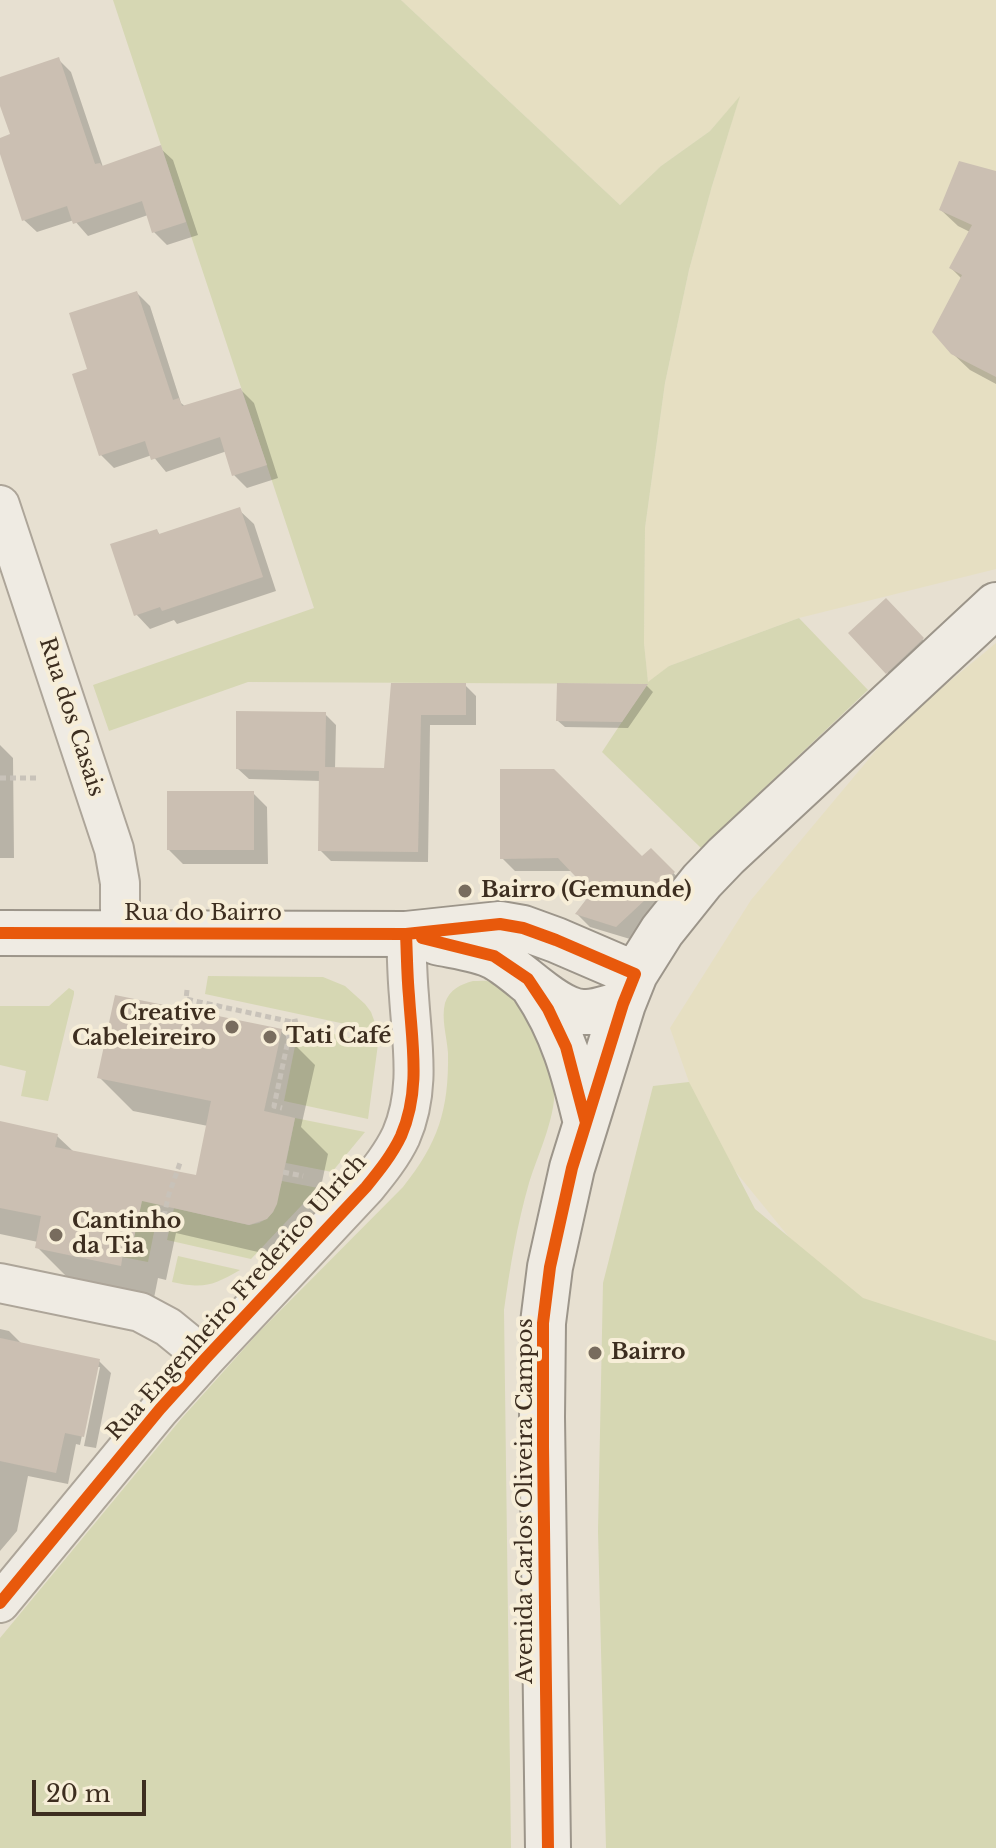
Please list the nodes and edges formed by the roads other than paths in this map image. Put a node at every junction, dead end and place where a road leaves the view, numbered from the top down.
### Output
1 (0, 505) edge
2 (996, 605) edge
3 (0, 933) edge
4 (120, 934) junction
5 (406, 934) junction
6 (528, 979) junction
7 (629, 989) junction
8 (586, 1123) junction
9 (0, 1283) edge
10 (206, 1358) junction
11 (0, 1603) edge
12 (548, 1848) edge

1 - 4 street, Rua dos Casais
2 - 7 main road
3 - 4 main road, Rua do Bairro
4 - 5 main road, Rua do Bairro
5 - 6 main road, Rua do Bairro
5 - 7 main road, Rua do Bairro
5 - 10 street, Rua Engenheiro Frederico Ulrich
6 - 7 main road, Rua do Bairro
6 - 8 main road, Rua do Bairro
7 - 8 main road, Avenida Carlos Oliveira Campos
8 - 12 main road, Avenida Carlos Oliveira Campos
9 - 10 street
10 - 11 street, Rua Engenheiro Frederico Ulrich

